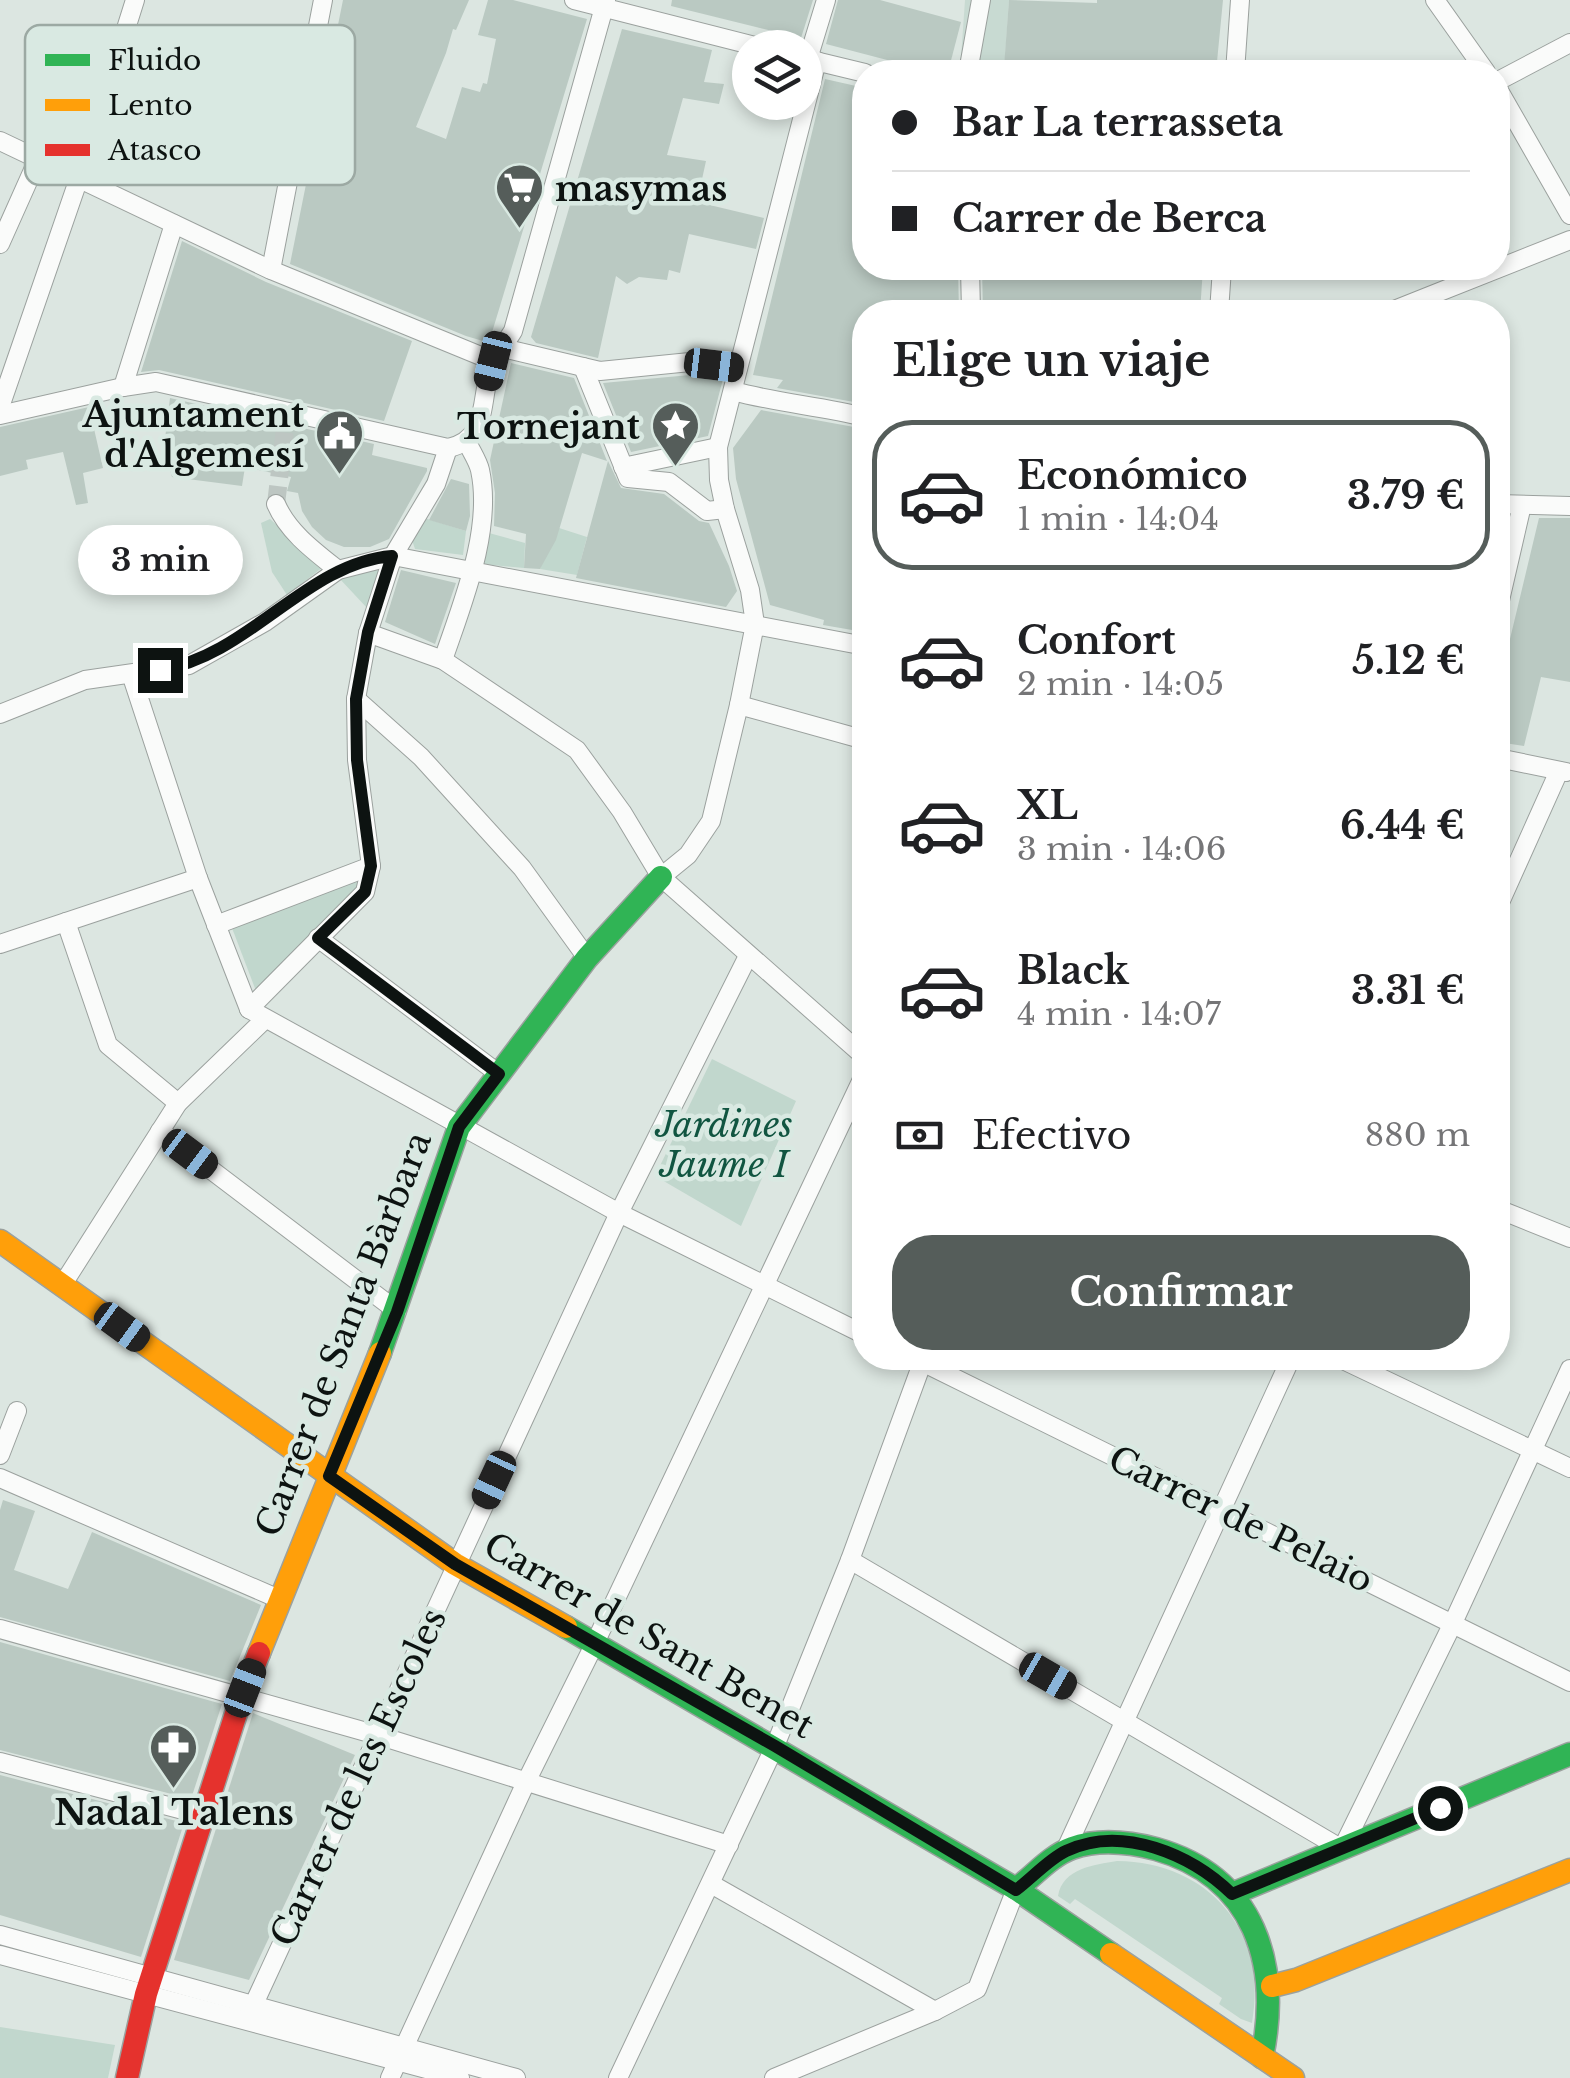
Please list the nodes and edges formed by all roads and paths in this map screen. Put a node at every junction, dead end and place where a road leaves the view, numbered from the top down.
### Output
1 (135, 0) edge
2 (322, 0) edge
3 (574, 0) edge
4 (826, 0) edge
5 (981, 0) edge
6 (1240, 0) edge
7 (1435, 0) edge
8 (605, 4) edge
9 (127, 25) edge
10 (317, 25) edge
11 (818, 30) edge
12 (732, 39) edge
13 (1570, 43) edge
14 (970, 60) edge
15 (1235, 60) edge
16 (1478, 60) edge
17 (822, 62) edge
18 (852, 70) edge
19 (1510, 76) edge
20 (1510, 111) edge
21 (796, 120) edge
22 (0, 141) edge
23 (25, 153) edge
24 (26, 185) edge
25 (76, 185) edge
26 (93, 185) edge
27 (287, 185) edge
28 (1570, 215) edge
29 (174, 224) junction
30 (1570, 240) edge
31 (0, 244) edge
32 (1510, 264) edge
33 (271, 270) junction
34 (1471, 280) edge
35 (1449, 289) junction
36 (1420, 300) edge
37 (1446, 300) edge
38 (498, 354) junction
39 (583, 368) junction
40 (738, 368) junction
41 (123, 386) junction
42 (733, 391) junction
43 (0, 407) edge
44 (852, 414) edge
45 (0, 415) edge
46 (467, 442) junction
47 (718, 447) junction
48 (446, 456) junction
49 (624, 468) junction
50 (276, 504) tunnel mouth
51 (1510, 504) edge
52 (1522, 505) junction
53 (1570, 506) edge
54 (725, 509) junction
55 (392, 556) junction
56 (1510, 557) edge
57 (338, 570) junction
58 (473, 570) junction
59 (762, 626) junction
60 (368, 632) junction
61 (852, 643) edge
62 (443, 660) junction
63 (131, 674) junction
64 (356, 699) junction
65 (740, 705) junction
66 (0, 714) edge
67 (852, 736) edge
68 (1510, 761) edge
69 (1564, 772) edge
70 (371, 866) junction
71 (661, 877) junction
72 (198, 878) junction
73 (1510, 882) edge
74 (66, 922) junction
75 (216, 925) junction
76 (318, 938) junction
77 (0, 944) edge
78 (748, 956) junction
79 (587, 958) junction
80 (257, 1015) junction
81 (852, 1046) edge
82 (499, 1074) junction
83 (852, 1102) edge
84 (178, 1103) junction
85 (459, 1127) junction
86 (160, 1131) junction
87 (619, 1213) junction
88 (1510, 1214) edge
89 (1570, 1238) edge
90 (0, 1241) edge
91 (63, 1284) junction
92 (765, 1287) junction
93 (397, 1312) junction
94 (852, 1329) edge
95 (1570, 1369) edge
96 (915, 1370) edge
97 (941, 1370) edge
98 (1285, 1370) edge
99 (1366, 1370) edge
100 (17, 1411) dead end
101 (1535, 1449) junction
102 (0, 1455) edge
103 (1570, 1468) edge
104 (329, 1476) junction
105 (0, 1478) edge
106 (1221, 1508) junction
107 (850, 1560) junction
108 (455, 1564) junction
109 (279, 1599) junction
110 (1452, 1625) junction
111 (0, 1629) edge
112 (596, 1643) junction
113 (1570, 1682) edge
114 (241, 1698) junction
115 (1124, 1720) junction
116 (377, 1734) junction
117 (775, 1746) junction
118 (1570, 1754) edge
119 (0, 1762) edge
120 (526, 1780) junction
121 (206, 1816) junction
122 (729, 1844) junction
123 (1342, 1849) junction
124 (1064, 1851) junction
125 (1570, 1870) edge
126 (711, 1884) junction
127 (1016, 1890) junction
128 (1232, 1894) junction
129 (0, 1935) edge
130 (0, 1955) edge
131 (149, 1985) junction
132 (1272, 1986) junction
133 (254, 2004) junction
134 (935, 2011) junction
135 (1262, 2057) junction
136 (398, 2062) edge
137 (127, 2078) edge
138 (460, 2078) edge
139 (516, 2078) edge
140 (618, 2078) edge
141 (774, 2078) edge
142 (1292, 2078) edge

1 - 9 street
2 - 10 street
3 - 8 street
4 - 11 street
5 - 14 street
6 - 15 street
7 - 16 street
8 - 12 street
8 - 38 street
13 - 19 street
17 - 18 street
20 - 28 street
21 - 40 street
22 - 23 street
24 - 31 street
25 - 43 street
26 - 29 street
27 - 33 street
29 - 33 street
29 - 41 street
30 - 32 street
33 - 38 street
34 - 35 street
35 - 36 street
35 - 37 street
38 - 39 street
38 - 46 street
39 - 40 street
39 - 49 street
40 - 42 street
41 - 45 street
41 - 48 street
42 - 44 street
42 - 47 street
46 - 48 street
46 - 58 street
47 - 49 street
47 - 54 street
48 - 55 street
49 - 54 street
50 - 57 street
51 - 52 street
52 - 53 street
52 - 56 street
54 - 59 street
55 - 57 street
55 - 58 street
55 - 60 street
57 - 63 street
58 - 59 street
58 - 62 street
59 - 61 street
59 - 65 street, Carrer de Santa Bàrbara
60 - 62 street
60 - 64 street
62 - 71 street
63 - 66 street
63 - 72 street
64 - 70 street
64 - 79 street
65 - 67 street
65 - 71 street, Carrer de Santa Bàrbara
68 - 69 street
69 - 73 street
70 - 75 street
70 - 76 street
71 - 78 street
71 - 79 street, Carrer de Santa Bàrbara
72 - 74 street
72 - 75 street
74 - 77 street
74 - 84 street
75 - 80 street
76 - 80 street
76 - 82 street
78 - 81 street
78 - 87 street, Carrer de les Escoles
79 - 82 street, Carrer de Santa Bàrbara
80 - 84 street
80 - 85 street
82 - 85 street, Carrer de Santa Bàrbara
83 - 92 street
84 - 86 street
85 - 87 street
85 - 93 street, Carrer de Santa Bàrbara
86 - 91 street
86 - 93 street
87 - 92 street
87 - 108 street, Carrer de les Escoles
88 - 89 street
90 - 91 street, Carrer de Sant Benet
91 - 104 street, Carrer de Sant Benet
92 - 94 street
92 - 112 street
93 - 104 street, Carrer de Santa Bàrbara
95 - 101 street
96 - 107 street
97 - 106 street, Carrer de Pelaio
98 - 106 street
99 - 101 street
100 - 102 street
101 - 103 street
101 - 110 street
104 - 108 street, Carrer de Sant Benet
104 - 109 street, Carrer de Santa Bàrbara
105 - 109 street
106 - 110 street, Carrer de Pelaio
106 - 115 street
107 - 115 street
107 - 117 street
108 - 112 street, Carrer de Sant Benet
108 - 116 street, Carrer de les Escoles
109 - 114 street, Carrer de Santa Bàrbara
110 - 113 street, Carrer de Pelaio
110 - 123 street
111 - 114 street
112 - 117 street, Carrer de Sant Benet
112 - 120 street
114 - 116 street
114 - 121 street, Carrer de Santa Bàrbara
115 - 123 street
115 - 124 street
116 - 120 street
116 - 133 street, Carrer de les Escoles
117 - 122 street
117 - 127 street, Carrer de Sant Benet
118 - 123 street
119 - 121 street
120 - 122 street
120 - 136 street
121 - 131 street, Carrer de Santa Bàrbara
122 - 126 street
123 - 128 street
124 - 127 street
124 - 128 street
125 - 132 street
126 - 134 street
126 - 140 street
127 - 134 street
127 - 135 street, Carrer de Sant Benet
128 - 132 street
129 - 131 street
130 - 131 street
131 - 133 street
131 - 136 street
131 - 137 street, Carrer de Santa Bàrbara
132 - 135 street
133 - 136 street
134 - 141 street
135 - 142 street, Carrer de Sant Benet
136 - 138 street
136 - 139 street

